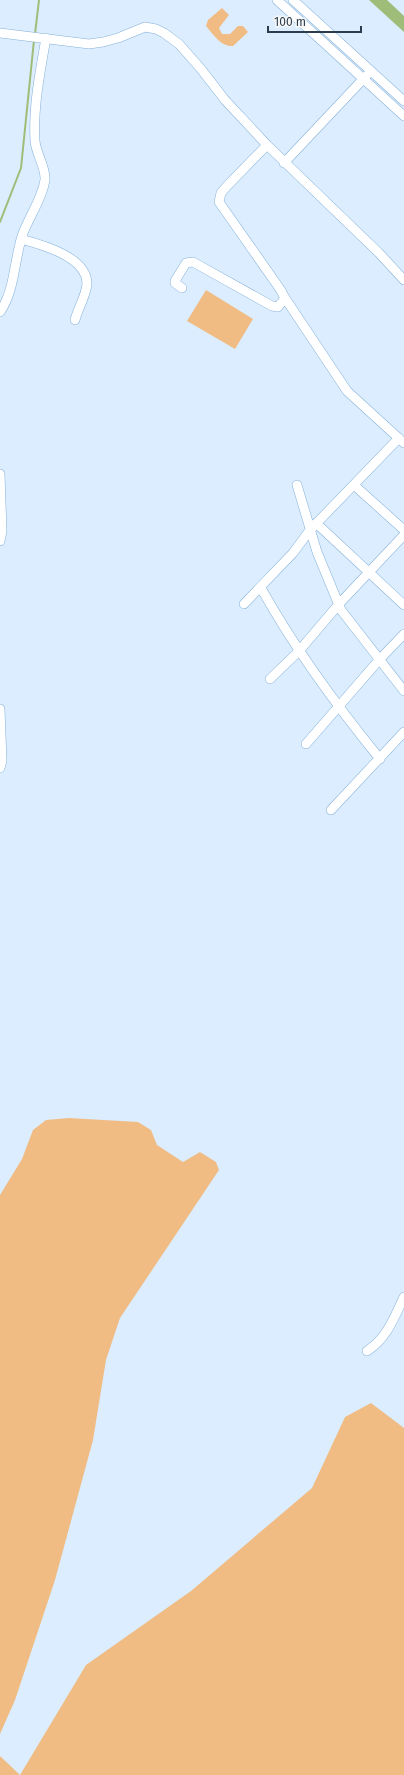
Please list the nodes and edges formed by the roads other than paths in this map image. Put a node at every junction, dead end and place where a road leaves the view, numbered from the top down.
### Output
1 (277, 0) edge
2 (293, 0) edge
3 (0, 33) edge
4 (38, 37) junction
5 (371, 71) junction
6 (364, 79) junction
7 (404, 101) edge
8 (404, 116) edge
9 (267, 145) junction
10 (284, 163) junction
11 (21, 239) junction
12 (404, 280) edge
13 (182, 288) dead end
14 (285, 298) junction
15 (0, 312) edge
16 (75, 320) dead end
17 (401, 441) edge
18 (0, 474) edge
19 (297, 485) dead end
20 (354, 485) junction
21 (313, 527) junction
22 (404, 530) edge
23 (404, 535) edge
24 (0, 542) edge
25 (370, 573) junction
26 (261, 588) junction
27 (244, 604) dead end
28 (339, 604) junction
29 (404, 605) edge
30 (404, 634) edge
31 (299, 651) junction
32 (379, 660) junction
33 (270, 679) dead end
34 (404, 690) edge
35 (338, 706) junction
36 (0, 709) edge
37 (404, 732) edge
38 (306, 744) dead end
39 (380, 759) junction
40 (0, 768) edge
41 (331, 810) dead end
42 (404, 1297) edge
43 (367, 1351) dead end

1 - 6 street
2 - 5 street
3 - 4 street
4 - 9 street
4 - 11 street
5 - 6 street
5 - 7 street
6 - 8 street
6 - 10 street
9 - 10 street
9 - 14 street
10 - 12 street
11 - 15 street
11 - 16 street
13 - 14 street
14 - 17 street
17 - 20 street
18 - 24 street
19 - 21 street
20 - 21 street
20 - 22 street
21 - 25 street
21 - 26 street
21 - 28 street
23 - 25 street
25 - 28 street
25 - 29 street
26 - 27 street
26 - 31 street
28 - 31 street
28 - 32 street
30 - 32 street
31 - 33 street
31 - 35 street
32 - 34 street
32 - 35 street
35 - 38 street
35 - 39 street
36 - 40 street
37 - 39 street
39 - 41 street
42 - 43 street

